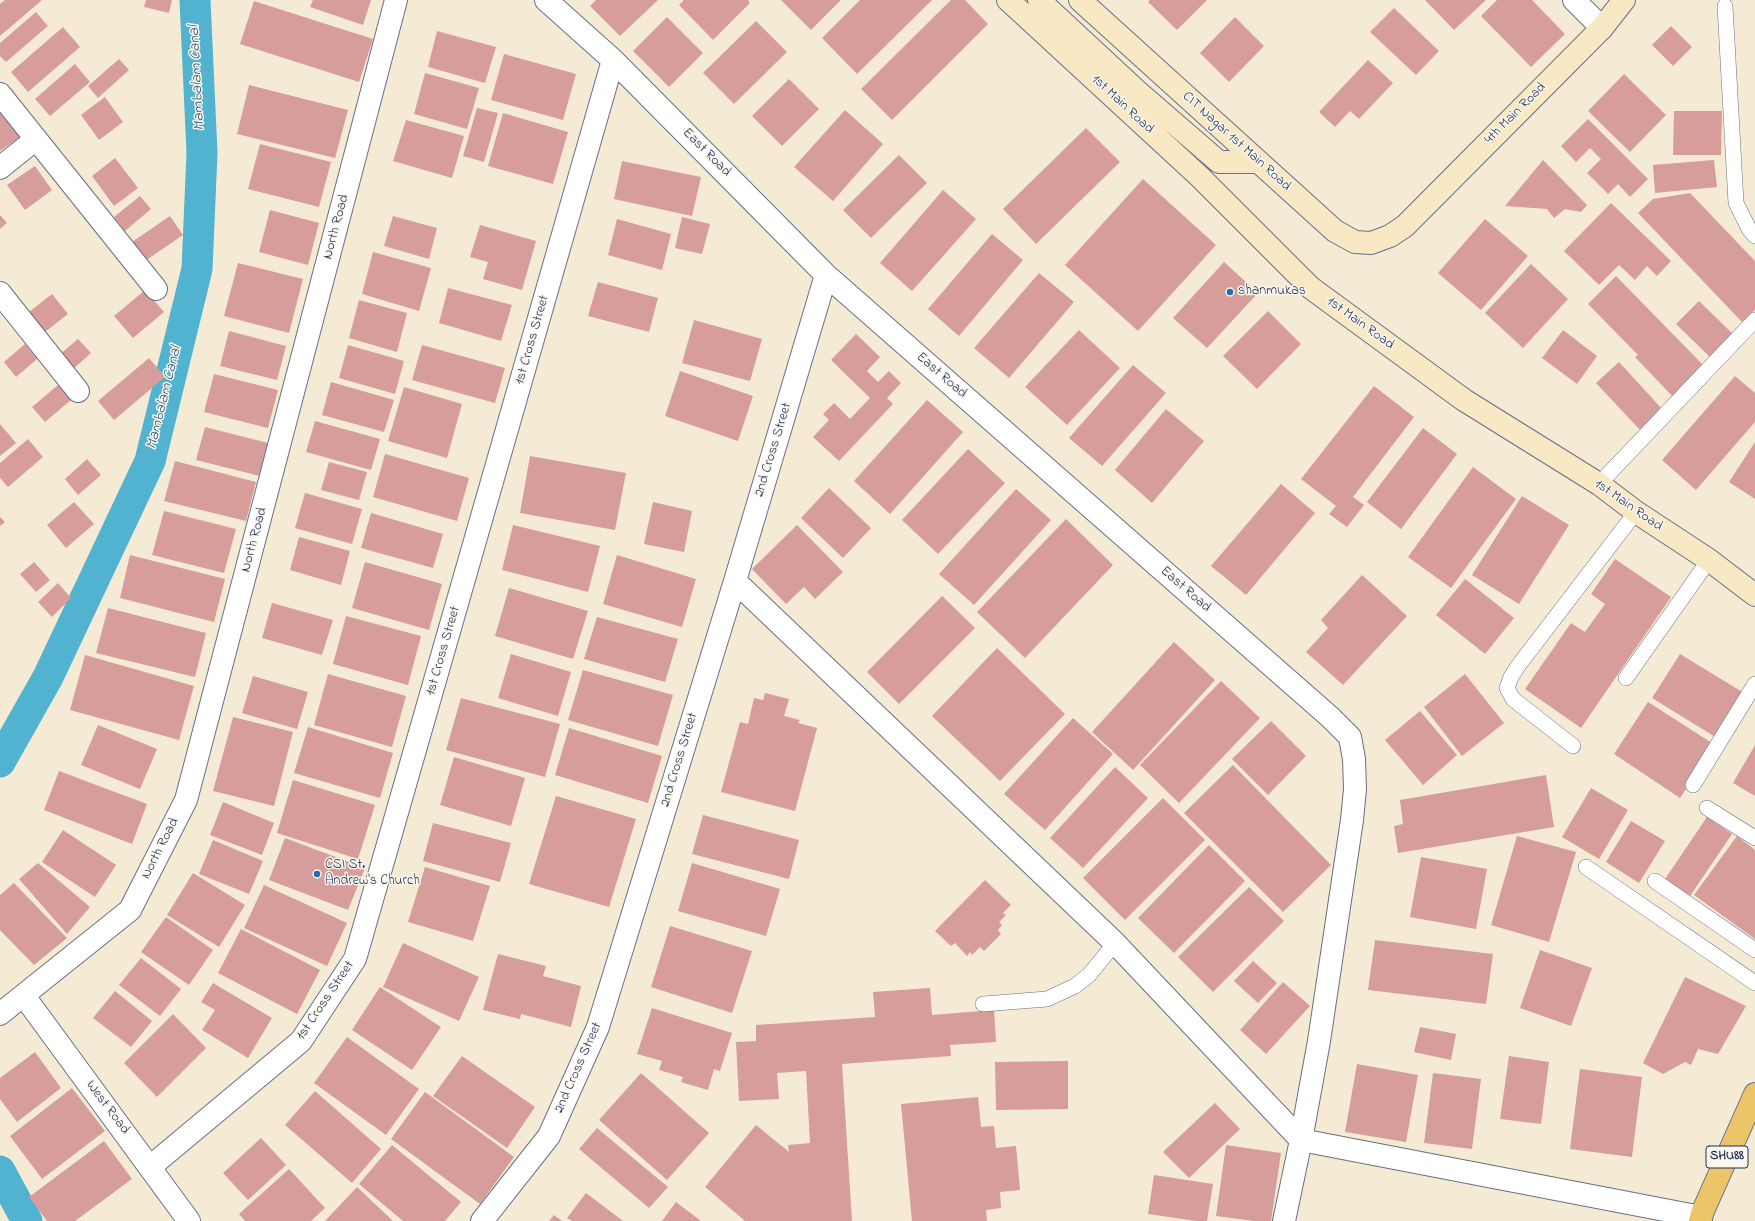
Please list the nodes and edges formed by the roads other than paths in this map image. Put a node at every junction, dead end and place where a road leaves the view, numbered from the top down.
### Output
1 (396, 0) edge
2 (546, 0) edge
3 (1008, 0) edge
4 (1039, 0) edge
5 (1080, 0) edge
6 (1574, 0) edge
7 (1624, 0) edge
8 (1726, 6) dead end
9 (1602, 28) junction
10 (614, 60) junction
11 (0, 94) edge
12 (36, 139) junction
13 (1220, 162) junction
14 (1259, 162) junction
15 (0, 168) edge
16 (1226, 202) junction
17 (1405, 226) joint
18 (1755, 236) edge
19 (826, 275) junction
20 (156, 290) dead end
21 (0, 293) edge
22 (1755, 320) edge
23 (78, 391) dead end
24 (1599, 484) junction
25 (1636, 512) junction
26 (1710, 560) junction
27 (735, 581) junction
28 (1755, 594) edge
29 (1626, 678) dead end
30 (1755, 684) edge
31 (1573, 746) dead end
32 (1693, 785) dead end
33 (1707, 808) dead end
34 (1755, 838) edge
35 (1586, 867) dead end
36 (1655, 881) dead end
37 (1115, 943) junction
38 (1755, 950) edge
39 (1755, 983) edge
40 (24, 996) junction
41 (983, 1004) dead end
42 (0, 1014) edge
43 (1755, 1094) edge
44 (1301, 1140) junction
45 (150, 1167) junction
46 (1700, 1219) edge
47 (189, 1221) edge
48 (482, 1221) edge
49 (1284, 1221) edge

1 - 40 street, North Road
2 - 10 street, East Road
3 - 16 main road, 1st Main Road
4 - 13 main road
5 - 14 main road, CIT Nagar 1st Main Road
6 - 9 street
7 - 9 main road, 4th Main Road
8 - 18 lane
9 - 17 main road, 4th Main Road
10 - 19 street, East Road
10 - 45 street, 1st Cross Street
11 - 12 street
12 - 15 street
12 - 20 street
13 - 14 main road
13 - 16 main road
14 - 17 main road, CIT Nagar 1st Main Road
16 - 24 main road, 1st Main Road
19 - 27 street, 2nd Cross Street
19 - 44 street, East Road
21 - 23 street
22 - 24 lane
24 - 25 main road, 1st Main Road
25 - 26 main road, 1st Main Road
25 - 31 lane
26 - 28 main road, 1st Main Road
26 - 29 lane
27 - 37 street
27 - 48 street, 2nd Cross Street
30 - 32 lane
33 - 34 lane
35 - 39 lane
36 - 38 lane
37 - 41 lane
37 - 44 street
40 - 42 street, North Road
40 - 45 street, West Road
43 - 46 main road, SHU88
44 - 46 street
44 - 49 street
45 - 47 street, West Road

